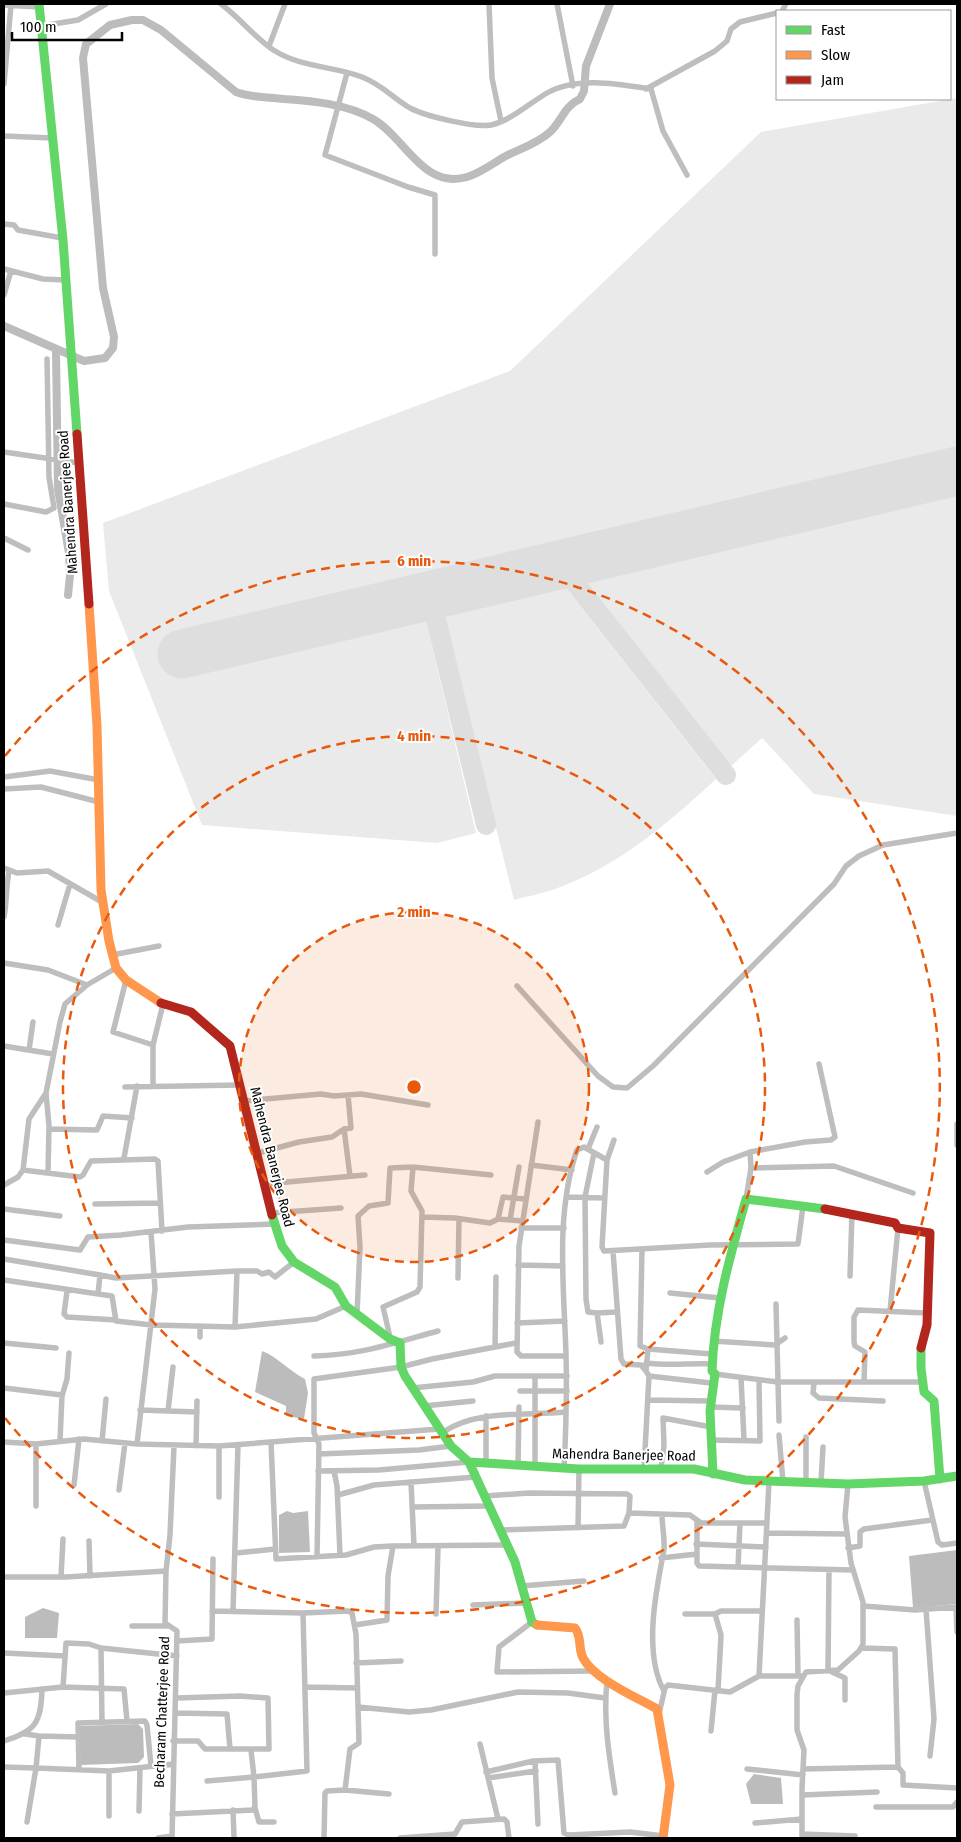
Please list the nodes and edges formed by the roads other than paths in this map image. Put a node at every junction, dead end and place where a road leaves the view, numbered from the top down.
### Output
1 (106, 4) edge
2 (221, 4) edge
3 (285, 4) edge
4 (489, 4) edge
5 (557, 4) edge
6 (7, 5) edge
7 (39, 6) edge
8 (776, 13) edge
9 (41, 28) junction
10 (269, 46) junction
11 (347, 73) junction
12 (4, 84) edge
13 (573, 86) junction
14 (646, 89) junction
15 (501, 121) junction
16 (4, 136) edge
17 (52, 138) junction
18 (687, 175) dead end
19 (4, 224) edge
20 (62, 238) junction
21 (435, 254) dead end
22 (4, 269) edge
23 (11, 271) junction
24 (66, 280) junction
25 (4, 295) edge
26 (47, 359) dead end
27 (4, 452) edge
28 (51, 458) junction
29 (79, 463) junction
30 (4, 504) edge
31 (4, 538) edge
32 (28, 550) dead end
33 (4, 777) edge
34 (99, 780) junction
35 (4, 789) edge
36 (99, 802) junction
37 (957, 833) edge
38 (6, 869) edge
39 (70, 884) junction
40 (102, 902) junction
41 (4, 917) edge
42 (58, 925) dead end
43 (159, 946) dead end
44 (112, 955) junction
45 (4, 962) edge
46 (117, 969) junction
47 (126, 980) junction
48 (87, 985) junction
49 (517, 986) dead end
50 (163, 1004) junction
51 (33, 1022) dead end
52 (153, 1045) junction
53 (4, 1046) edge
54 (29, 1050) junction
55 (53, 1054) junction
56 (819, 1064) dead end
57 (240, 1085) junction
58 (137, 1086) junction
59 (153, 1086) junction
60 (125, 1087) dead end
61 (46, 1093) junction
62 (348, 1095) junction
63 (244, 1101) junction
64 (428, 1105) dead end
65 (132, 1118) junction
66 (538, 1122) dead end
67 (957, 1124) edge
68 (597, 1127) dead end
69 (49, 1129) junction
70 (344, 1129) junction
71 (614, 1140) dead end
72 (957, 1145) edge
73 (588, 1149) junction
74 (750, 1152) junction
75 (258, 1153) junction
76 (594, 1153) junction
77 (124, 1158) junction
78 (607, 1160) junction
79 (531, 1165) junction
80 (519, 1167) dead end
81 (413, 1168) junction
82 (751, 1168) junction
83 (23, 1170) junction
84 (572, 1170) junction
85 (48, 1172) junction
86 (707, 1172) dead end
87 (365, 1175) dead end
88 (492, 1175) dead end
89 (350, 1176) junction
90 (265, 1184) junction
91 (4, 1185) edge
92 (913, 1193) dead end
93 (514, 1197) junction
94 (567, 1197) junction
95 (585, 1197) junction
96 (604, 1198) junction
97 (525, 1199) junction
98 (746, 1199) junction
99 (160, 1203) junction
100 (95, 1204) dead end
101 (802, 1206) junction
102 (341, 1208) dead end
103 (4, 1209) edge
104 (271, 1213) junction
105 (852, 1214) junction
106 (60, 1216) dead end
107 (422, 1217) junction
108 (459, 1219) junction
109 (498, 1219) junction
110 (510, 1220) junction
111 (522, 1221) junction
112 (274, 1224) junction
113 (521, 1228) junction
114 (564, 1228) junction
115 (898, 1228) junction
116 (162, 1231) junction
117 (150, 1232) junction
118 (4, 1240) edge
119 (734, 1246) junction
120 (642, 1249) junction
121 (613, 1251) junction
122 (4, 1259) edge
123 (294, 1262) junction
124 (518, 1265) junction
125 (563, 1266) junction
126 (237, 1271) junction
127 (100, 1275) junction
128 (156, 1276) junction
129 (850, 1276) dead end
130 (496, 1277) dead end
131 (458, 1278) dead end
132 (4, 1280) edge
133 (67, 1291) junction
134 (670, 1293) dead end
135 (98, 1294) junction
136 (720, 1298) junction
137 (776, 1304) dead end
138 (346, 1306) junction
139 (890, 1311) junction
140 (616, 1312) junction
141 (597, 1313) junction
142 (926, 1313) junction
143 (357, 1314) junction
144 (116, 1320) junction
145 (565, 1321) junction
146 (517, 1323) junction
147 (152, 1325) junction
148 (200, 1326) junction
149 (235, 1327) junction
150 (438, 1331) dead end
151 (200, 1337) dead end
152 (784, 1338) dead end
153 (390, 1340) junction
154 (713, 1341) junction
155 (601, 1342) dead end
156 (4, 1343) edge
157 (400, 1343) junction
158 (516, 1343) junction
159 (775, 1345) junction
160 (495, 1347) junction
161 (56, 1348) dead end
162 (648, 1349) junction
163 (69, 1353) dead end
164 (712, 1354) junction
165 (314, 1356) dead end
166 (566, 1356) junction
167 (646, 1363) junction
168 (172, 1367) dead end
169 (401, 1367) junction
170 (714, 1369) junction
171 (648, 1373) junction
172 (535, 1376) junction
173 (567, 1376) junction
174 (741, 1378) junction
175 (759, 1380) junction
176 (778, 1382) junction
177 (864, 1382) junction
178 (923, 1382) junction
179 (711, 1383) junction
180 (814, 1383) junction
181 (4, 1388) edge
182 (412, 1388) junction
183 (520, 1391) dead end
184 (535, 1391) junction
185 (567, 1391) junction
186 (62, 1396) junction
187 (106, 1399) dead end
188 (473, 1400) dead end
189 (648, 1400) junction
190 (197, 1401) dead end
191 (884, 1401) dead end
192 (711, 1404) junction
193 (424, 1406) junction
194 (519, 1407) dead end
195 (743, 1408) junction
196 (140, 1410) junction
197 (168, 1411) junction
198 (197, 1412) junction
199 (566, 1412) junction
200 (520, 1415) junction
201 (536, 1415) junction
202 (486, 1416) junction
203 (779, 1420) dead end
204 (711, 1427) junction
205 (441, 1430) junction
206 (780, 1435) dead end
207 (806, 1437) dead end
208 (317, 1438) junction
209 (79, 1439) junction
210 (744, 1439) junction
211 (711, 1440) junction
212 (60, 1441) junction
213 (102, 1441) junction
214 (4, 1442) edge
215 (271, 1442) junction
216 (124, 1443) junction
217 (36, 1444) junction
218 (135, 1444) junction
219 (238, 1445) junction
220 (177, 1446) junction
221 (196, 1446) junction
222 (219, 1446) junction
223 (451, 1446) junction
224 (823, 1447) dead end
225 (319, 1454) junction
226 (469, 1462) junction
227 (486, 1464) junction
228 (518, 1466) junction
229 (535, 1466) junction
230 (564, 1468) junction
231 (660, 1468) junction
232 (580, 1469) junction
233 (644, 1469) junction
234 (334, 1471) junction
235 (318, 1472) junction
236 (713, 1474) junction
237 (957, 1476) edge
238 (476, 1477) junction
239 (940, 1480) junction
240 (924, 1481) junction
241 (412, 1482) junction
242 (769, 1482) junction
243 (783, 1482) junction
244 (806, 1483) junction
245 (821, 1483) junction
246 (848, 1484) junction
247 (74, 1485) dead end
248 (119, 1490) dead end
249 (338, 1495) junction
250 (580, 1495) junction
251 (484, 1496) junction
252 (219, 1497) dead end
253 (36, 1506) dead end
254 (489, 1506) junction
255 (412, 1507) junction
256 (629, 1513) junction
257 (662, 1515) junction
258 (932, 1520) junction
259 (698, 1522) junction
260 (740, 1523) junction
261 (767, 1523) junction
262 (578, 1528) junction
263 (500, 1530) junction
264 (767, 1533) junction
265 (846, 1534) junction
266 (63, 1539) dead end
267 (89, 1541) dead end
268 (957, 1543) edge
269 (507, 1544) junction
270 (696, 1544) junction
271 (392, 1546) junction
272 (414, 1546) junction
273 (739, 1546) junction
274 (438, 1547) junction
275 (766, 1547) junction
276 (848, 1548) junction
277 (275, 1549) junction
278 (236, 1553) junction
279 (697, 1554) junction
280 (340, 1556) junction
281 (317, 1557) junction
282 (661, 1558) junction
283 (213, 1559) dead end
284 (738, 1567) junction
285 (765, 1568) junction
286 (829, 1570) junction
287 (853, 1570) junction
288 (166, 1571) junction
289 (90, 1576) junction
290 (4, 1577) edge
291 (61, 1577) junction
292 (584, 1580) dead end
293 (521, 1586) junction
294 (526, 1603) junction
295 (473, 1606) dead end
296 (863, 1606) junction
297 (957, 1607) edge
298 (926, 1609) junction
299 (212, 1611) junction
300 (233, 1611) junction
301 (762, 1611) junction
302 (304, 1613) junction
303 (436, 1614) dead end
304 (685, 1614) dead end
305 (715, 1614) junction
306 (797, 1620) dead end
307 (957, 1620) edge
308 (532, 1622) junction
309 (355, 1625) junction
310 (132, 1626) dead end
311 (167, 1626) junction
312 (957, 1632) edge
313 (177, 1641) junction
314 (101, 1648) junction
315 (862, 1648) junction
316 (4, 1653) edge
317 (65, 1656) junction
318 (177, 1656) junction
319 (401, 1661) dead end
320 (356, 1663) junction
321 (593, 1671) junction
322 (830, 1671) junction
323 (759, 1676) junction
324 (800, 1676) junction
325 (607, 1681) junction
326 (63, 1687) junction
327 (306, 1687) junction
328 (357, 1688) junction
329 (101, 1689) junction
330 (42, 1690) junction
331 (717, 1690) junction
332 (664, 1691) junction
333 (4, 1693) edge
334 (176, 1698) junction
335 (605, 1698) junction
336 (845, 1700) dead end
337 (358, 1707) junction
338 (175, 1713) junction
339 (658, 1716) junction
340 (127, 1721) junction
341 (102, 1722) junction
342 (711, 1731) dead end
343 (25, 1734) junction
344 (39, 1736) junction
345 (78, 1737) junction
346 (4, 1741) edge
347 (173, 1741) junction
348 (480, 1744) dead end
349 (230, 1750) junction
350 (251, 1750) junction
351 (930, 1756) dead end
352 (535, 1761) junction
353 (173, 1764) junction
354 (150, 1766) junction
355 (4, 1767) edge
356 (898, 1767) junction
357 (36, 1768) junction
358 (140, 1768) junction
359 (79, 1769) junction
360 (747, 1769) dead end
361 (108, 1771) junction
362 (536, 1771) junction
363 (803, 1772) junction
364 (487, 1775) junction
365 (254, 1777) junction
366 (206, 1781) dead end
367 (957, 1788) edge
368 (344, 1790) junction
369 (877, 1792) dead end
370 (389, 1794) dead end
371 (615, 1794) dead end
372 (802, 1795) junction
373 (957, 1802) edge
374 (876, 1807) dead end
375 (254, 1808) junction
376 (233, 1810) junction
377 (138, 1811) dead end
378 (172, 1814) junction
379 (109, 1816) dead end
380 (802, 1819) junction
381 (498, 1820) junction
382 (27, 1822) dead end
383 (274, 1822) dead end
384 (755, 1823) dead end
385 (538, 1824) dead end
386 (802, 1836) edge
387 (855, 1836) dead end
388 (172, 1837) edge
389 (664, 1837) edge
390 (158, 1838) edge
391 (234, 1838) edge
392 (324, 1838) edge
393 (400, 1838) edge
394 (510, 1838) edge

1 - 9 street
2 - 10 street
3 - 10 street
4 - 15 street
5 - 13 street
6 - 7 street
6 - 12 street
7 - 9 street, Mahendra Banerjee Road
8 - 14 street
9 - 17 street, Mahendra Banerjee Road
10 - 11 street
11 - 15 street
11 - 21 street
13 - 14 street
13 - 15 street
14 - 18 street
16 - 17 street
17 - 20 street, Mahendra Banerjee Road
19 - 20 street
20 - 24 street, Mahendra Banerjee Road
22 - 23 street
23 - 24 street
23 - 25 street
24 - 29 street, Mahendra Banerjee Road
26 - 28 street
27 - 28 street
28 - 29 street
28 - 30 street
29 - 34 street, Mahendra Banerjee Road
31 - 32 street
33 - 34 street
34 - 36 street, Mahendra Banerjee Road
35 - 36 street
36 - 40 street, Mahendra Banerjee Road
37 - 49 street
38 - 39 street
38 - 41 street
39 - 40 street
39 - 42 street
40 - 44 street, Mahendra Banerjee Road
43 - 44 street
44 - 46 street, Mahendra Banerjee Road
45 - 48 street
46 - 47 street
46 - 48 street
47 - 50 street
47 - 52 street
48 - 55 street
50 - 52 street
50 - 57 street, Mahendra Banerjee Road
51 - 54 street
52 - 59 street
53 - 54 street
54 - 55 street
55 - 61 street
56 - 74 street
57 - 59 street
57 - 63 street, Mahendra Banerjee Road
58 - 59 street
58 - 60 street
58 - 65 street
61 - 69 street
61 - 83 street
62 - 63 street
62 - 64 street
62 - 70 street
63 - 75 street, Mahendra Banerjee Road
65 - 69 street
65 - 77 street
66 - 79 street
67 - 72 street
68 - 73 street
69 - 85 street
70 - 75 street
70 - 89 street
71 - 78 street
73 - 76 street
73 - 84 street
74 - 82 street
74 - 86 street
75 - 90 street, Mahendra Banerjee Road
76 - 78 street
76 - 95 street
77 - 85 street
77 - 99 street
78 - 96 street
79 - 84 street
79 - 97 street
80 - 93 street
81 - 88 street
81 - 107 street
81 - 143 street
82 - 92 street
82 - 98 street
83 - 85 street
83 - 91 street
84 - 94 street
87 - 89 street
89 - 90 street
90 - 104 street, Mahendra Banerjee Road
93 - 97 street
93 - 109 street
93 - 110 street
94 - 95 street
94 - 114 street
95 - 96 street
95 - 141 street
96 - 121 street
97 - 111 street
98 - 101 street
98 - 119 street
99 - 100 street
99 - 116 street
101 - 105 street
101 - 119 street
102 - 104 street
103 - 106 street
104 - 112 street, Mahendra Banerjee Road
105 - 115 street
105 - 129 street
107 - 108 street
107 - 153 street
108 - 109 street
108 - 131 street
109 - 110 street
110 - 111 street
111 - 113 street
112 - 116 street
112 - 123 street, Mahendra Banerjee Road
113 - 114 street
113 - 124 street
114 - 125 street
115 - 139 street
115 - 142 street
116 - 117 street
117 - 118 street
117 - 128 street
119 - 120 street
119 - 136 street
120 - 121 street
120 - 162 street
121 - 140 street
122 - 127 street
123 - 126 street
123 - 138 street, Mahendra Banerjee Road
124 - 125 street
124 - 146 street
125 - 145 street
126 - 128 street
126 - 149 street
127 - 128 street
127 - 135 street
128 - 147 street
130 - 160 street
132 - 133 street
133 - 135 street
133 - 144 street
134 - 136 street
135 - 144 street
136 - 154 street
137 - 159 street
138 - 143 street, Mahendra Banerjee Road
138 - 149 street
139 - 142 street
139 - 177 street
140 - 141 street
140 - 171 street
141 - 155 street
142 - 178 street
143 - 153 street, Mahendra Banerjee Road
144 - 147 street
145 - 146 street
145 - 166 street
146 - 158 street
147 - 148 street
147 - 196 street
148 - 149 street
148 - 151 street
150 - 157 street
152 - 159 street
153 - 157 street, Mahendra Banerjee Road
154 - 159 street
154 - 164 street
156 - 161 street
157 - 165 street
157 - 169 street
158 - 160 street
158 - 166 street
159 - 176 street
160 - 169 street
162 - 164 street
162 - 167 street
163 - 186 street
164 - 170 street
166 - 173 street
167 - 170 street
167 - 171 street
168 - 197 street
169 - 182 street
169 - 208 street
170 - 174 street
170 - 179 street
171 - 179 street
171 - 189 street
172 - 173 street
172 - 182 street
172 - 184 street
173 - 185 street
174 - 175 street
174 - 195 street
175 - 176 street
175 - 210 street
176 - 180 street
176 - 203 street
177 - 178 street
177 - 180 street
178 - 239 street
179 - 192 street
180 - 191 street
181 - 186 street
182 - 193 street
183 - 184 street
184 - 185 street
184 - 201 street
185 - 199 street
186 - 212 street
187 - 213 street
188 - 193 street
189 - 192 street
189 - 233 street
190 - 198 street
192 - 195 street
192 - 204 street
193 - 205 street
194 - 200 street
195 - 210 street
196 - 197 street
196 - 218 street
197 - 198 street
198 - 221 street
199 - 201 street
199 - 230 street
200 - 201 street
200 - 202 street
200 - 228 street
201 - 229 street
202 - 205 street
202 - 227 street
204 - 211 street
204 - 231 street
205 - 208 street
205 - 223 street
206 - 243 street
207 - 244 street
208 - 215 street
208 - 225 street
209 - 212 street
209 - 213 street
209 - 247 street
210 - 211 street
211 - 236 street
212 - 217 street
213 - 216 street
214 - 217 street
215 - 219 street
215 - 277 street
216 - 218 street
216 - 248 street
217 - 253 street
218 - 220 street
219 - 222 street
219 - 278 street
220 - 221 street
220 - 288 street, Becharam Chatterjee Road
221 - 222 street
222 - 252 street
223 - 225 street
223 - 226 street
224 - 245 street
225 - 235 street
226 - 227 street, Mahendra Banerjee Road
226 - 234 street
226 - 238 street
227 - 228 street, Mahendra Banerjee Road
228 - 229 street, Mahendra Banerjee Road
229 - 230 street, Mahendra Banerjee Road
230 - 232 street, Mahendra Banerjee Road
231 - 233 street, Mahendra Banerjee Road
231 - 236 street, Mahendra Banerjee Road
232 - 233 street, Mahendra Banerjee Road
232 - 250 street
234 - 235 street
234 - 249 street
235 - 281 street
236 - 242 street, Mahendra Banerjee Road
237 - 239 street, Mahendra Banerjee Road
238 - 241 street
238 - 251 street
239 - 240 street, Mahendra Banerjee Road
240 - 246 street, Mahendra Banerjee Road
240 - 258 street
241 - 249 street
241 - 255 street
242 - 243 street, Mahendra Banerjee Road
242 - 261 street
243 - 244 street, Mahendra Banerjee Road
244 - 245 street, Mahendra Banerjee Road
245 - 246 street, Mahendra Banerjee Road
246 - 265 street
249 - 280 street
250 - 251 street
250 - 256 street
250 - 262 street
251 - 254 street
254 - 255 street
254 - 263 street
255 - 272 street
256 - 257 street
256 - 262 street
257 - 259 street
257 - 282 street
258 - 268 street
258 - 276 street
259 - 260 street
259 - 270 street
260 - 261 street
260 - 273 street
261 - 264 street
262 - 263 street
263 - 269 street
264 - 265 street
264 - 275 street
265 - 276 street
266 - 291 street
267 - 289 street
269 - 274 street
269 - 293 street
270 - 273 street
270 - 279 street
271 - 272 street
271 - 280 street
271 - 309 street
272 - 274 street
273 - 275 street
273 - 284 street
274 - 303 street
275 - 285 street
276 - 287 street
277 - 278 street
277 - 281 street
278 - 300 street
279 - 282 street
279 - 284 street
280 - 281 street
282 - 332 street
283 - 299 street
284 - 285 street
285 - 286 street
285 - 301 street
286 - 287 street
286 - 322 street
287 - 296 street
288 - 289 street
288 - 311 street, Becharam Chatterjee Road
289 - 291 street
290 - 291 street
292 - 293 street
293 - 294 street
294 - 295 street
294 - 308 street
296 - 298 street
296 - 315 street
297 - 298 street
297 - 307 street
298 - 351 street
299 - 300 street
299 - 313 street
300 - 302 street
301 - 305 street
301 - 323 street
302 - 309 street
302 - 327 street
304 - 305 street
305 - 331 street
306 - 324 street
307 - 312 street
308 - 321 street
308 - 321 street
309 - 320 street
310 - 311 street
311 - 313 street, Becharam Chatterjee Road
313 - 318 street, Becharam Chatterjee Road
314 - 317 street
314 - 318 street
314 - 329 street
315 - 322 street
315 - 356 street
316 - 317 street
317 - 326 street
318 - 334 street, Becharam Chatterjee Road
319 - 320 street
320 - 328 street
321 - 325 street
322 - 324 street
322 - 336 street
323 - 324 street
323 - 331 street
324 - 363 street
325 - 335 street
325 - 339 street
326 - 329 street
326 - 330 street
327 - 328 street
327 - 365 street
328 - 337 street
329 - 340 street
329 - 341 street
330 - 333 street
330 - 343 street
331 - 332 street
331 - 342 street
332 - 339 street
334 - 338 street, Becharam Chatterjee Road
334 - 350 street
335 - 337 street
335 - 371 street
337 - 368 street
338 - 347 street, Becharam Chatterjee Road
338 - 349 street
339 - 389 street
340 - 341 street
340 - 354 street
341 - 345 street
343 - 344 street
343 - 346 street
344 - 345 street
344 - 357 street
345 - 359 street
347 - 349 street
347 - 353 street, Becharam Chatterjee Road
348 - 364 street
349 - 350 street
350 - 365 street
352 - 362 street
352 - 364 street
352 - 389 street
353 - 354 street
353 - 378 street, Becharam Chatterjee Road
354 - 358 street
355 - 357 street
356 - 363 street
356 - 367 street
357 - 359 street
357 - 382 street
358 - 361 street
358 - 377 street
359 - 361 street
360 - 363 street
361 - 379 street
362 - 364 street
362 - 385 street
363 - 372 street
364 - 381 street
365 - 366 street
365 - 375 street
368 - 370 street
368 - 392 street
369 - 372 street
372 - 380 street
373 - 374 street
375 - 376 street
375 - 383 street
376 - 378 street
376 - 391 street
378 - 388 street, Becharam Chatterjee Road
380 - 384 street
380 - 386 street
381 - 393 street
381 - 394 street
386 - 387 street
388 - 390 street

